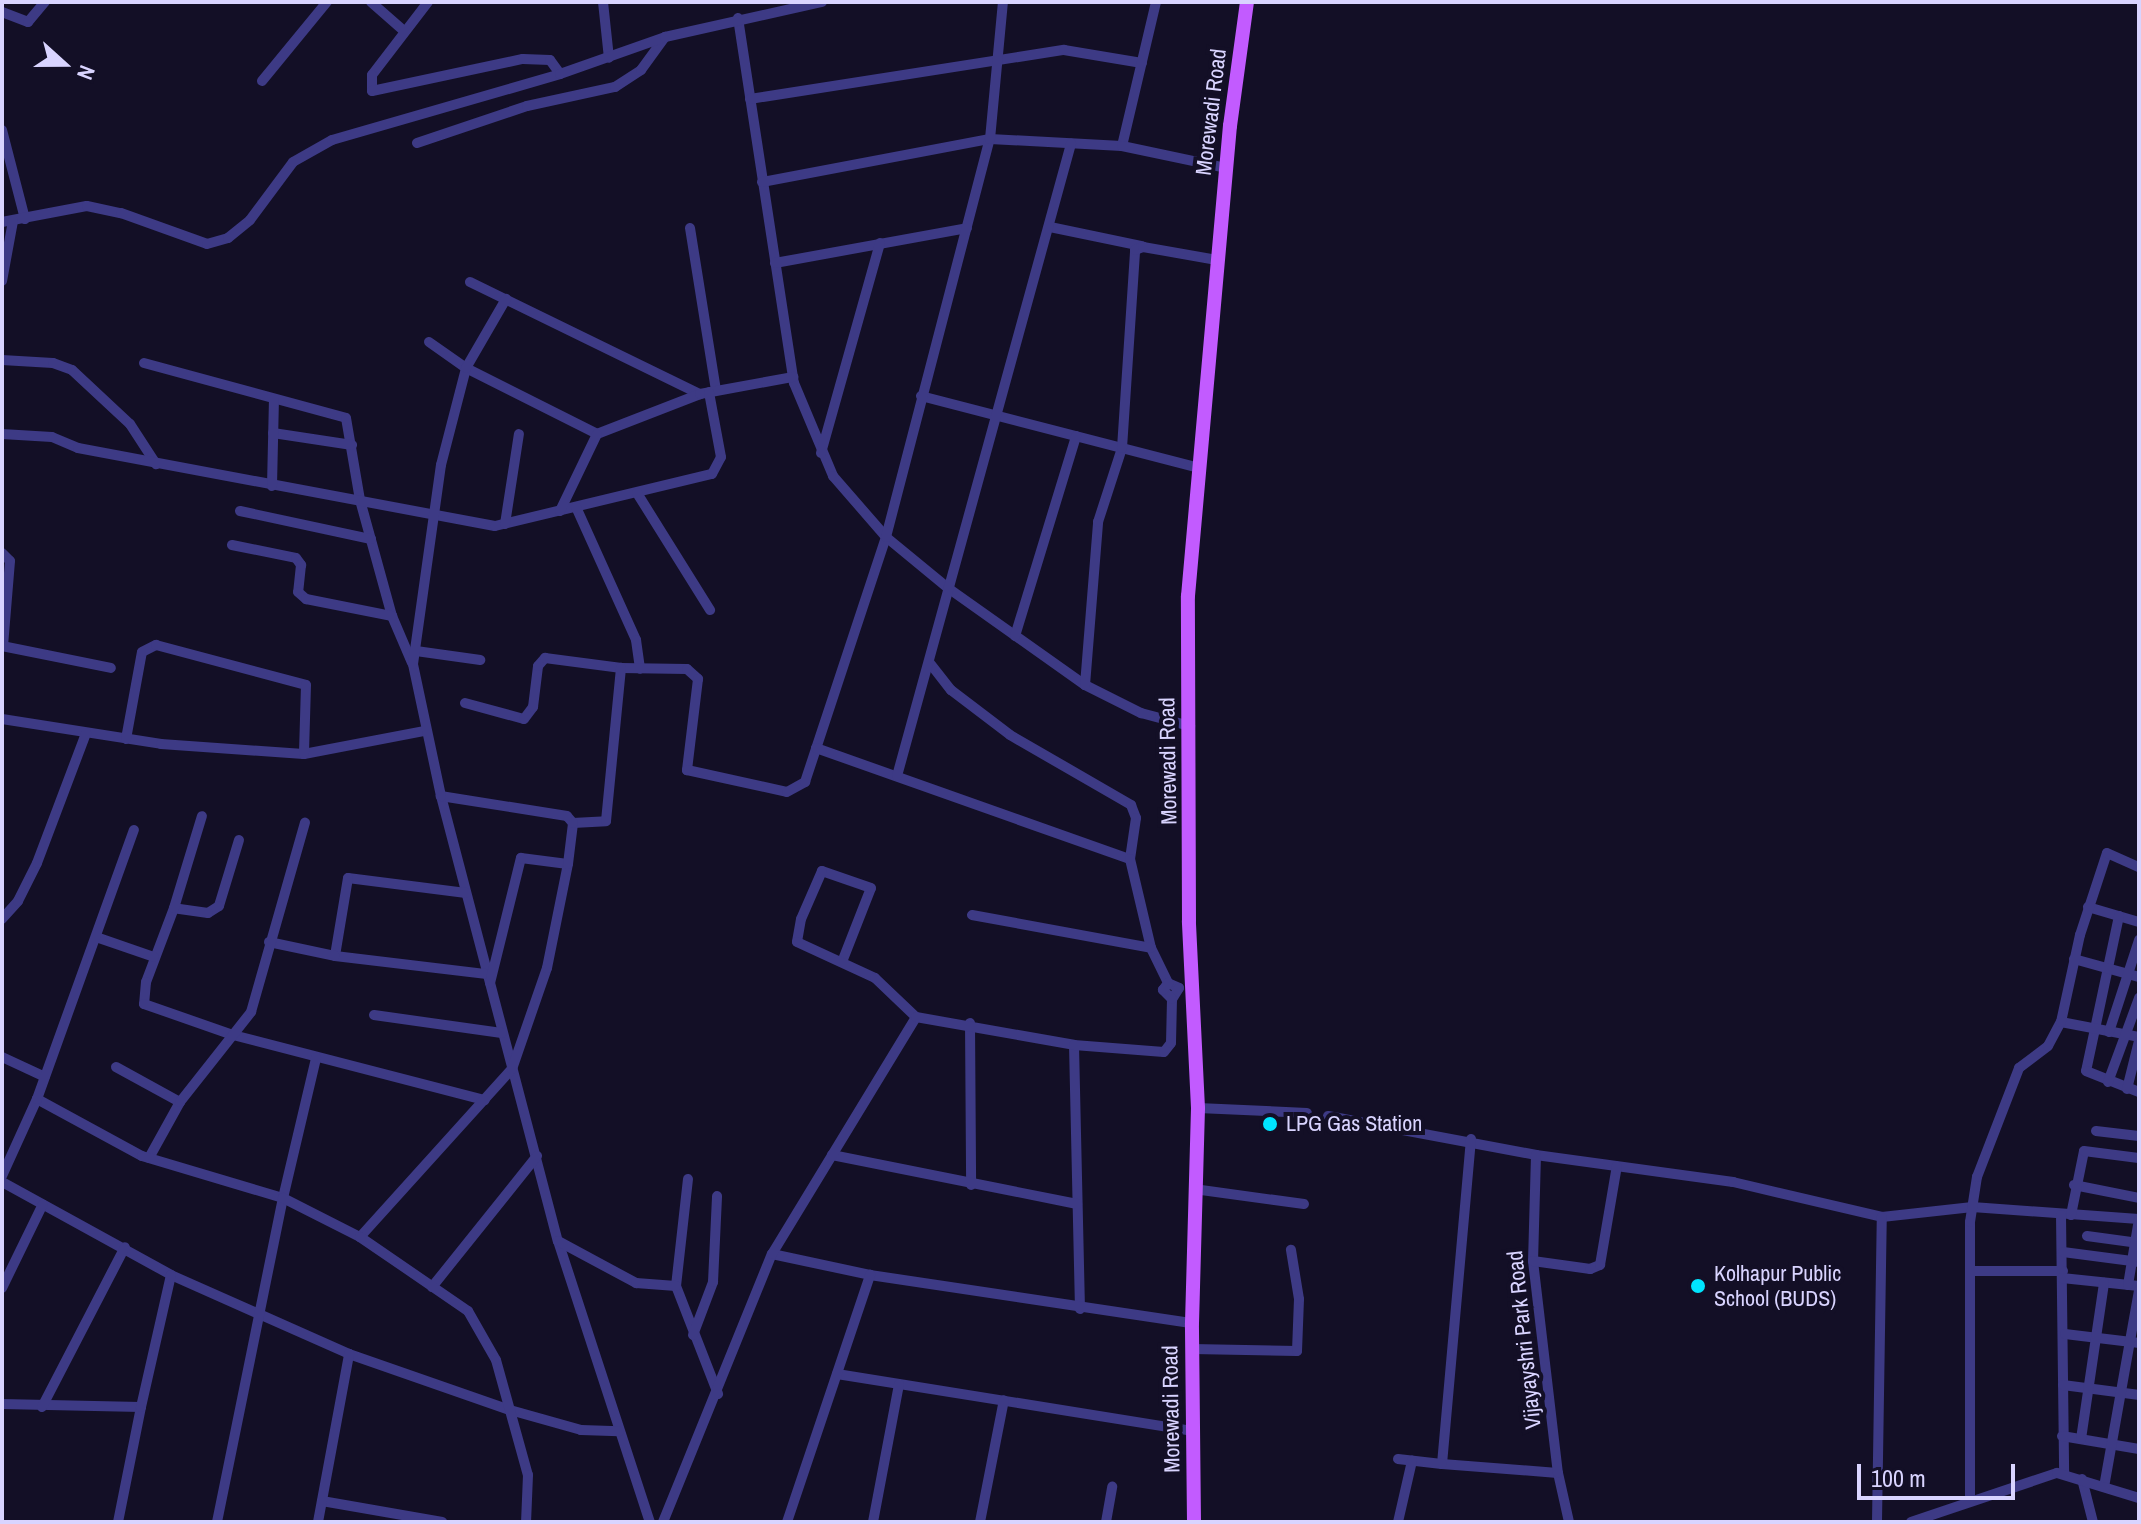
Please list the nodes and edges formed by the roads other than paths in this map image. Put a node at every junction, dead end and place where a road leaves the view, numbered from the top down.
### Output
1 (45, 2) edge
2 (327, 2) edge
3 (371, 2) edge
4 (428, 2) edge
5 (603, 2) edge
6 (822, 2) edge
7 (1003, 2) edge
8 (1156, 2) edge
9 (1247, 2) edge
10 (2, 12) edge
11 (738, 18) junction
12 (404, 31) junction
13 (665, 37) junction
14 (609, 58) junction
15 (998, 58) junction
16 (1142, 63) junction
17 (560, 74) junction
18 (262, 81) dead end
19 (750, 99) junction
20 (2, 130) edge
21 (990, 139) junction
22 (417, 143) dead end
23 (1071, 144) junction
24 (1122, 146) junction
25 (1226, 168) junction
26 (762, 182) junction
27 (13, 220) edge
28 (1050, 227) junction
29 (690, 228) dead end
30 (967, 228) junction
31 (880, 243) junction
32 (1143, 247) junction
33 (1217, 260) junction
34 (775, 263) junction
35 (2, 281) edge
36 (470, 282) dead end
37 (506, 299) junction
38 (429, 342) dead end
39 (2, 360) edge
40 (144, 363) dead end
41 (466, 368) junction
42 (793, 377) junction
43 (708, 392) junction
44 (921, 396) junction
45 (274, 399) junction
46 (998, 416) junction
47 (273, 433) junction
48 (2, 434) edge
49 (519, 434) dead end
50 (597, 434) junction
51 (1076, 436) junction
52 (352, 445) junction
53 (1122, 448) junction
54 (821, 453) junction
55 (156, 464) junction
56 (1199, 468) junction
57 (272, 486) junction
58 (637, 493) junction
59 (360, 500) junction
60 (576, 507) junction
61 (240, 511) dead end
62 (433, 511) junction
63 (560, 511) junction
64 (505, 524) junction
65 (886, 537) junction
66 (371, 539) junction
67 (232, 545) dead end
68 (2, 553) edge
69 (948, 588) junction
70 (710, 610) dead end
71 (392, 616) junction
72 (1015, 636) junction
73 (2, 646) edge
74 (416, 651) junction
75 (480, 660) dead end
76 (929, 662) junction
77 (413, 664) junction
78 (111, 668) dead end
79 (621, 668) junction
80 (640, 669) junction
81 (1085, 685) junction
82 (465, 703) dead end
83 (2, 719) edge
84 (1190, 726) junction
85 (425, 731) junction
86 (86, 733) junction
87 (126, 739) junction
88 (816, 748) junction
89 (304, 754) junction
90 (897, 776) junction
91 (441, 796) junction
92 (202, 816) dead end
93 (305, 823) dead end
94 (573, 823) junction
95 (134, 830) dead end
96 (239, 840) dead end
97 (1130, 859) junction
98 (568, 864) junction
99 (2139, 867) edge
100 (466, 893) junction
101 (2088, 907) junction
102 (174, 908) junction
103 (972, 915) dead end
104 (2119, 916) junction
105 (2, 919) edge
106 (2139, 922) edge
107 (96, 937) junction
108 (2139, 940) edge
109 (269, 942) junction
110 (1151, 948) junction
111 (335, 956) junction
112 (154, 957) junction
113 (2074, 959) junction
114 (842, 962) junction
115 (2107, 968) junction
116 (2127, 973) junction
117 (2139, 977) edge
118 (488, 979) junction
119 (1168, 983) junction
120 (1185, 987) junction
121 (2139, 998) edge
122 (1172, 999) junction
123 (374, 1015) dead end
124 (916, 1017) junction
125 (2061, 1022) junction
126 (970, 1023) junction
127 (2097, 1029) junction
128 (2109, 1032) junction
129 (502, 1033) junction
130 (233, 1035) junction
131 (2126, 1035) junction
132 (2139, 1039) edge
133 (1074, 1045) junction
134 (2, 1057) edge
135 (316, 1058) junction
136 (116, 1067) dead end
137 (512, 1069) junction
138 (45, 1077) junction
139 (2108, 1082) junction
140 (2127, 1089) junction
141 (2139, 1092) edge
142 (37, 1099) junction
143 (485, 1100) junction
144 (180, 1102) junction
145 (1198, 1108) junction
146 (1307, 1113) dead end
147 (1328, 1116) dead end
148 (2096, 1131) dead end
149 (2139, 1136) edge
150 (1471, 1139) junction
151 (832, 1155) junction
152 (1536, 1155) junction
153 (537, 1156) junction
154 (149, 1158) junction
155 (2139, 1158) edge
156 (1617, 1166) junction
157 (2, 1176) edge
158 (688, 1179) dead end
159 (2, 1182) edge
160 (971, 1185) junction
161 (2074, 1185) junction
162 (1194, 1189) junction
163 (717, 1196) dead end
164 (283, 1198) junction
165 (2139, 1198) edge
166 (43, 1204) junction
167 (1077, 1204) junction
168 (1304, 1204) dead end
169 (1972, 1207) junction
170 (2066, 1215) junction
171 (1882, 1217) junction
172 (2139, 1219) edge
173 (2087, 1236) dead end
174 (360, 1237) junction
175 (558, 1241) junction
176 (2137, 1243) edge
177 (125, 1247) junction
178 (1291, 1250) dead end
179 (2063, 1252) junction
180 (772, 1254) junction
181 (1533, 1261) junction
182 (2136, 1262) edge
183 (1970, 1271) junction
184 (171, 1275) junction
185 (870, 1275) junction
186 (2063, 1275) junction
187 (2104, 1283) junction
188 (676, 1286) junction
189 (432, 1287) junction
190 (2135, 1287) edge
191 (2, 1288) edge
192 (1080, 1309) junction
193 (259, 1317) junction
194 (1192, 1323) junction
195 (2065, 1334) junction
196 (693, 1335) junction
197 (2094, 1338) junction
198 (2134, 1342) edge
199 (1192, 1349) junction
200 (349, 1354) junction
201 (837, 1374) junction
202 (899, 1384) junction
203 (2063, 1385) junction
204 (2086, 1388) junction
205 (2122, 1393) junction
206 (718, 1394) junction
207 (2139, 1395) edge
208 (1004, 1400) junction
209 (2, 1404) edge
210 (42, 1407) junction
211 (141, 1407) junction
212 (510, 1410) junction
213 (619, 1431) junction
214 (1193, 1431) junction
215 (2062, 1436) junction
216 (2081, 1439) junction
217 (2114, 1444) junction
218 (2139, 1449) edge
219 (1398, 1459) dead end
220 (1412, 1461) junction
221 (1442, 1464) junction
222 (1558, 1473) junction
223 (2064, 1473) junction
224 (2082, 1479) junction
225 (1112, 1487) dead end
226 (2104, 1487) junction
227 (2139, 1498) edge
228 (322, 1501) junction
229 (1970, 1501) junction
230 (118, 1522) edge
231 (217, 1522) edge
232 (318, 1522) edge
233 (442, 1522) edge
234 (526, 1522) edge
235 (650, 1522) edge
236 (663, 1522) edge
237 (787, 1522) edge
238 (873, 1522) edge
239 (980, 1522) edge
240 (1106, 1522) edge
241 (1194, 1522) edge
242 (1398, 1522) edge
243 (1569, 1522) edge
244 (1877, 1522) edge
245 (1911, 1522) edge
246 (2093, 1522) edge

1 - 10 street
2 - 18 street
3 - 12 street
4 - 12 street
5 - 14 street
6 - 11 street
7 - 15 street
8 - 16 street
9 - 25 main road, Morewadi Road
11 - 13 street
11 - 19 street
12 - 17 street
13 - 14 street
13 - 22 street
14 - 17 street
15 - 16 street
15 - 19 street
15 - 21 street
16 - 24 street
17 - 27 street
19 - 26 street
20 - 27 street
21 - 23 street
21 - 26 street
21 - 30 street
23 - 24 street
23 - 28 street
24 - 25 street
25 - 33 main road, Morewadi Road
26 - 34 street
27 - 35 street
28 - 32 street
28 - 46 street
29 - 43 street
30 - 31 street
30 - 44 street
31 - 34 street
31 - 54 street
32 - 33 street
32 - 53 street
33 - 56 main road, Morewadi Road
34 - 42 street
36 - 37 street
37 - 41 street
37 - 43 street
38 - 41 street
39 - 55 street
40 - 45 street
41 - 50 street
41 - 62 street
42 - 43 street
42 - 54 street
43 - 50 street
43 - 58 street
44 - 46 street
44 - 65 street
45 - 47 street
45 - 52 street
46 - 51 street
46 - 69 street
47 - 52 street
47 - 57 street
48 - 55 street
49 - 64 street
50 - 63 street
51 - 53 street
51 - 72 street
52 - 59 street
53 - 56 street
53 - 81 street
54 - 65 street
55 - 57 street
56 - 84 main road, Morewadi Road
57 - 59 street
58 - 60 street
58 - 70 street
59 - 62 street
59 - 66 street
60 - 63 street
60 - 80 street
61 - 66 street
62 - 64 street
62 - 74 street
63 - 64 street
65 - 69 street
65 - 88 street
66 - 71 street
67 - 71 street
68 - 73 street
69 - 72 street
69 - 76 street
71 - 77 street
72 - 81 street
73 - 78 street
74 - 75 street
74 - 77 street
76 - 90 street
76 - 97 street
77 - 85 street
79 - 80 street
79 - 82 street
79 - 94 street
80 - 88 street
81 - 84 street
83 - 86 street
84 - 120 main road, Morewadi Road
85 - 89 street
85 - 91 street
86 - 87 street
86 - 105 street
87 - 89 street
87 - 89 street
88 - 90 street
90 - 97 street
91 - 94 street
91 - 100 street
92 - 102 street
93 - 109 street
94 - 98 street
95 - 107 street
96 - 102 street
97 - 110 street
98 - 118 street
98 - 137 street
99 - 101 street
100 - 111 street
100 - 118 street
101 - 104 street
101 - 113 street
102 - 112 street
103 - 110 street
104 - 106 street
104 - 115 street
107 - 112 street
107 - 138 street
108 - 116 street
109 - 111 street
109 - 130 street
110 - 119 street
111 - 118 street
112 - 130 street
113 - 115 street
113 - 125 street
114 - 114 street
114 - 124 street
115 - 116 street
115 - 127 street
116 - 117 street
116 - 128 street
118 - 129 street
119 - 120 street
119 - 122 street
120 - 122 street
120 - 145 main road, Morewadi Road
121 - 131 street
122 - 133 street
123 - 129 street
124 - 126 street
124 - 151 street
125 - 127 street
125 - 169 street
126 - 133 street
126 - 160 street
127 - 128 street
127 - 139 street
128 - 131 street
129 - 137 street
130 - 135 street
130 - 144 street
131 - 132 street
131 - 139 street
132 - 140 street
133 - 167 street
134 - 138 street
135 - 143 street
135 - 164 street
136 - 144 street
137 - 143 street
137 - 153 street
138 - 142 street
139 - 140 street
140 - 141 street
142 - 154 street
142 - 157 street
143 - 174 street
144 - 154 street
145 - 146 street
145 - 162 main road, Morewadi Road
147 - 150 street
148 - 149 street
150 - 152 street
150 - 221 street
151 - 160 street
151 - 180 street
152 - 156 street
152 - 181 street, Vijayayshri Park Road
153 - 175 street
153 - 189 street
154 - 164 street
155 - 161 street
156 - 171 street
156 - 181 street
158 - 188 street
159 - 166 street
160 - 167 street
161 - 165 street
161 - 170 street
162 - 168 street
162 - 194 main road, Morewadi Road
163 - 196 street
164 - 174 street
164 - 193 street
166 - 177 street
166 - 191 street
167 - 192 street
169 - 170 street
169 - 171 street
169 - 183 street
170 - 172 street
170 - 179 street
171 - 244 street
172 - 176 street
173 - 176 street
174 - 189 street
175 - 188 street
175 - 213 street
176 - 182 street
177 - 184 street
177 - 210 street
178 - 199 street
179 - 182 street
179 - 186 street
180 - 185 street
180 - 206 street
181 - 222 street, Vijayayshri Park Road
182 - 190 street
183 - 186 street
183 - 229 street
184 - 193 street
184 - 211 street
185 - 192 street
185 - 201 street
186 - 187 street
186 - 195 street
187 - 190 street
187 - 197 street
188 - 196 street
189 - 212 street
190 - 198 street
192 - 194 street
193 - 200 street
193 - 231 street
194 - 199 main road, Morewadi Road
195 - 197 street
195 - 203 street
196 - 206 street
197 - 198 street
197 - 204 street
198 - 205 street
199 - 214 main road, Morewadi Road
200 - 212 street
200 - 228 street
201 - 202 street
201 - 237 street
202 - 208 street
202 - 238 street
203 - 204 street
203 - 215 street
204 - 205 street
204 - 216 street
205 - 207 street
205 - 217 street
206 - 236 street
208 - 214 street
208 - 239 street
209 - 210 street
210 - 211 street
211 - 230 street
212 - 213 street
212 - 234 street
213 - 235 street
214 - 241 main road, Morewadi Road
215 - 216 street
215 - 223 street
216 - 217 street
217 - 218 street
217 - 226 street
219 - 220 street
220 - 221 street
220 - 242 street
221 - 222 street
222 - 243 street, Vijayayshri Park Road
223 - 224 street
223 - 229 street
224 - 226 street
224 - 246 street
225 - 240 street
226 - 227 street
228 - 232 street
228 - 233 street
229 - 245 street

